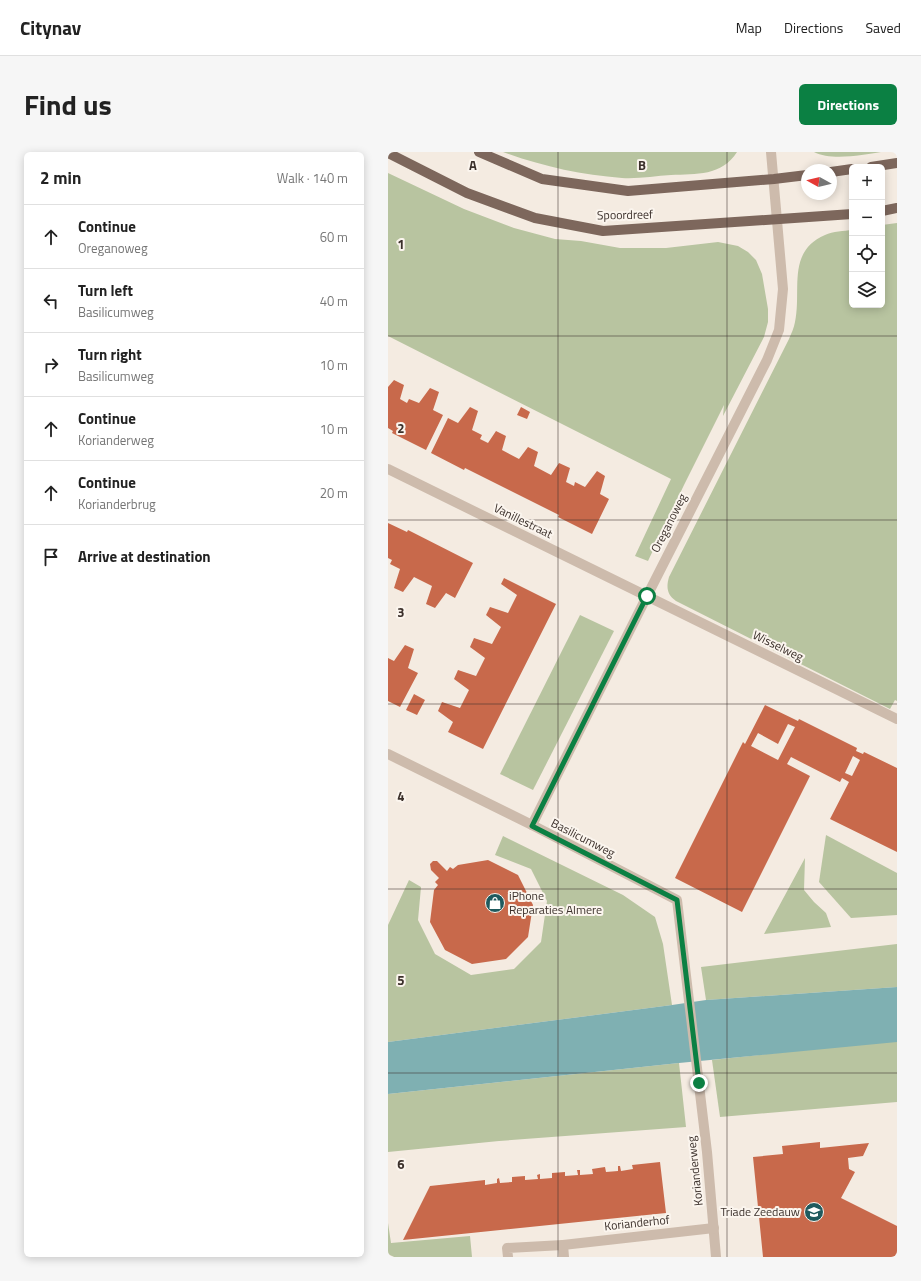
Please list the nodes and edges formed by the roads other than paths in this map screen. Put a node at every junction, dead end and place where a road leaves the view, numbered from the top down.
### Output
1 (479, 152) edge
2 (771, 152) edge
3 (391, 155) edge
4 (897, 163) edge
5 (885, 165) edge
6 (849, 169) edge
7 (837, 171) edge
8 (801, 176) edge
9 (774, 179) junction
10 (897, 208) edge
11 (885, 210) edge
12 (849, 214) edge
13 (777, 220) junction
14 (388, 469) edge
15 (647, 596) junction
16 (897, 719) edge
17 (388, 754) edge
18 (532, 826) junction
19 (688, 991) joint
20 (714, 1228) junction
21 (562, 1245) junction
22 (508, 1257) edge
23 (564, 1257) edge
24 (716, 1257) edge

1 - 9 main road, Spoordreef
2 - 9 street, Oreganoweg
3 - 13 main road, Spoordreef
4 - 5 main road
6 - 7 main road
8 - 9 main road, Spoordreef
9 - 13 street, Oreganoweg
10 - 11 main road
12 - 13 main road, Spoordreef
13 - 15 street, Oreganoweg
14 - 15 street, Vanillestraat
15 - 16 street, Wisselweg
15 - 18 street, Oreganoweg
17 - 18 street, Basilicumweg
18 - 19 street, Basilicumweg
19 - 20 street, Korianderweg
20 - 21 street, Korianderhof
20 - 24 street, Korianderweg
21 - 22 street, Korianderhof
21 - 23 street

